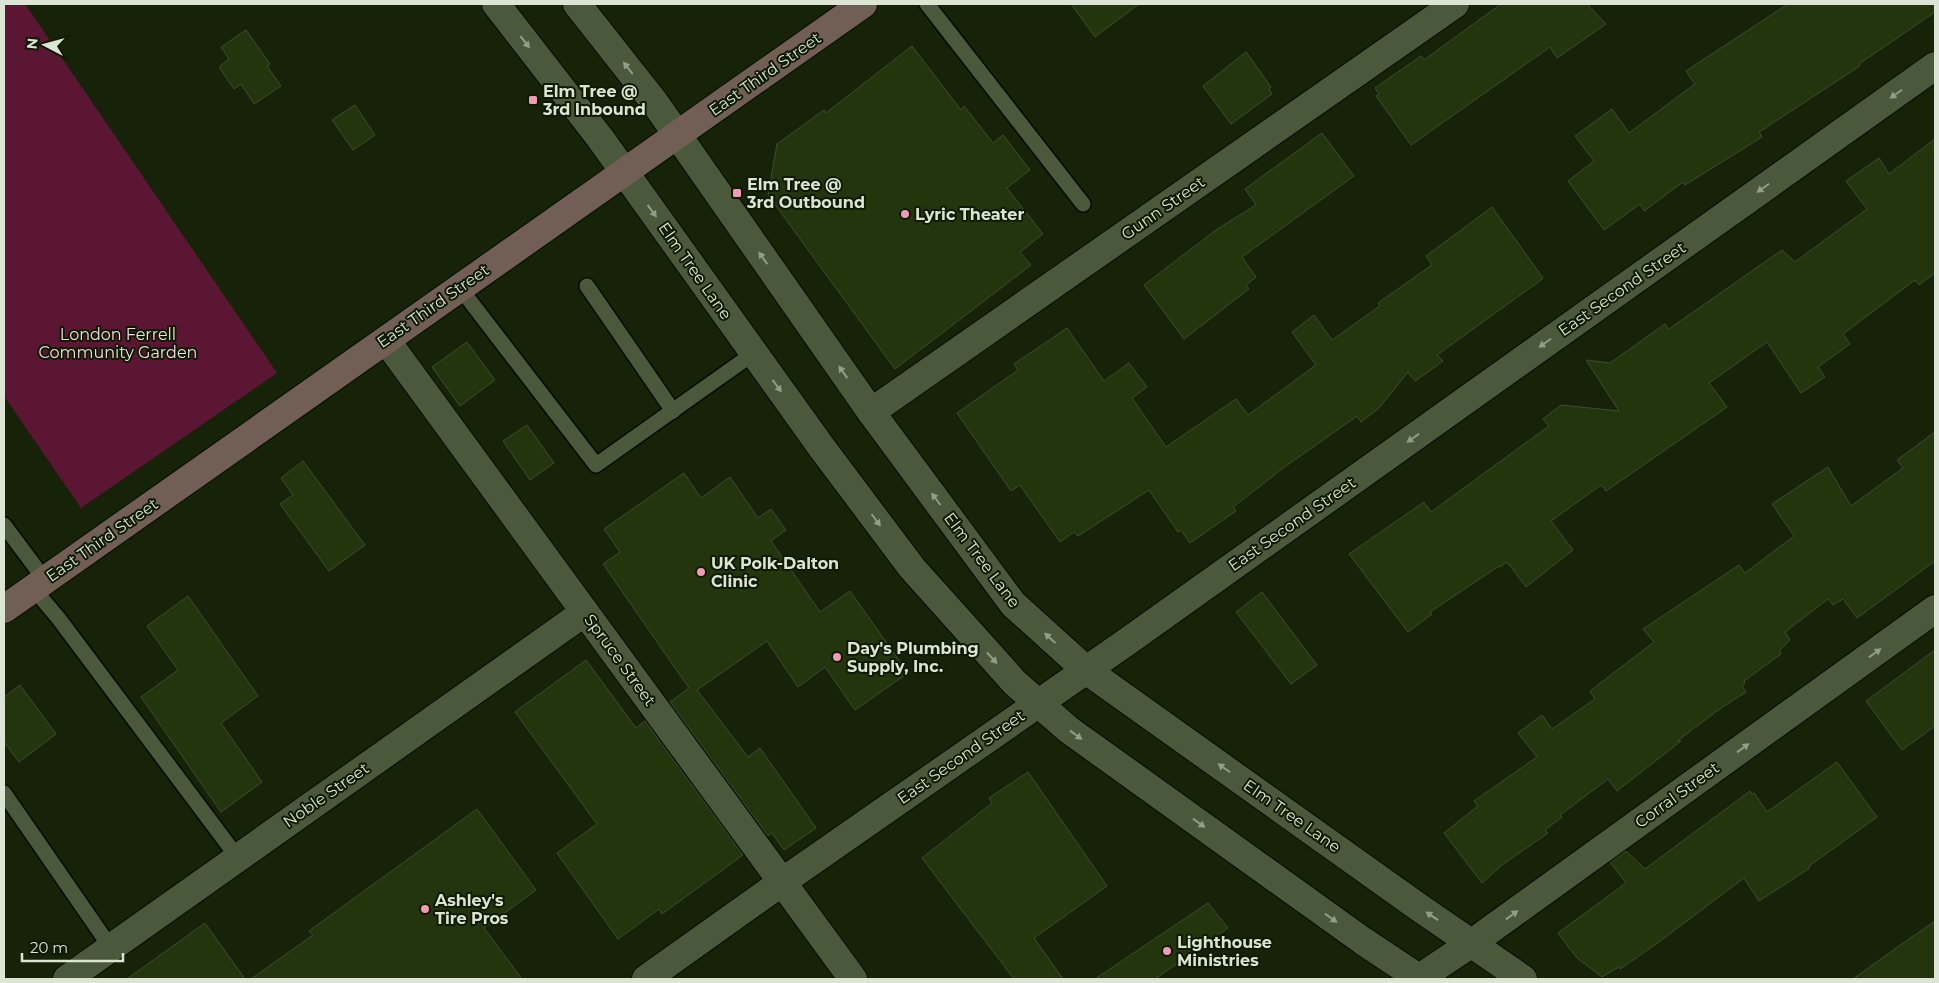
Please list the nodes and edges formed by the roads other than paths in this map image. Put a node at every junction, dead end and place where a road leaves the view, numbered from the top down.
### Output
1 (496, 4) edge
2 (577, 4) edge
3 (863, 4) edge
4 (927, 4) edge
5 (1451, 5) edge
6 (1935, 66) edge
7 (677, 136) junction
8 (624, 171) junction
9 (1083, 204) dead end
10 (587, 286) dead end
11 (460, 288) junction
12 (386, 340) junction
13 (754, 353) junction
14 (673, 411) junction
15 (871, 412) junction
16 (4, 525) edge
17 (39, 584) junction
18 (4, 609) edge
19 (1935, 610) edge
20 (585, 612) junction
21 (1086, 670) junction
22 (1038, 704) junction
23 (4, 793) edge
24 (238, 858) junction
25 (782, 882) junction
26 (1472, 943) junction
27 (111, 948) junction
28 (67, 979) edge
29 (646, 979) edge
30 (853, 979) edge
31 (1419, 979) edge
32 (1523, 979) edge

1 -> 8 street, Elm Tree Lane
7 -> 2 street, Elm Tree Lane
3 - 7 main road, East Third Street
4 - 9 lane
5 - 15 street, Gunn Street
6 -> 21 street, East Second Street
7 - 8 main road, East Third Street
15 -> 7 street, Elm Tree Lane
8 - 11 main road, East Third Street
8 -> 13 street, Elm Tree Lane
10 - 14 lane
11 - 12 main road, East Third Street
11 - 14 lane
12 - 17 main road, East Third Street
12 - 20 street, Spruce Street
13 - 14 lane
13 -> 22 street, Elm Tree Lane
21 -> 15 street, Elm Tree Lane
16 - 17 lane
17 - 18 main road, East Third Street
17 - 24 lane
26 -> 19 street, Corral Street
20 - 24 street, Noble Street
20 - 25 street, Spruce Street
21 - 22 street, East Second Street
26 -> 21 street, Elm Tree Lane
22 - 25 street, East Second Street
22 -> 31 street, Elm Tree Lane
23 - 27 lane
24 - 27 street, Noble Street
25 - 29 street, East Second Street
25 - 30 street, Spruce Street
26 - 31 street, Corral Street
26 - 32 street, Elm Tree Lane
27 - 28 street, Noble Street

